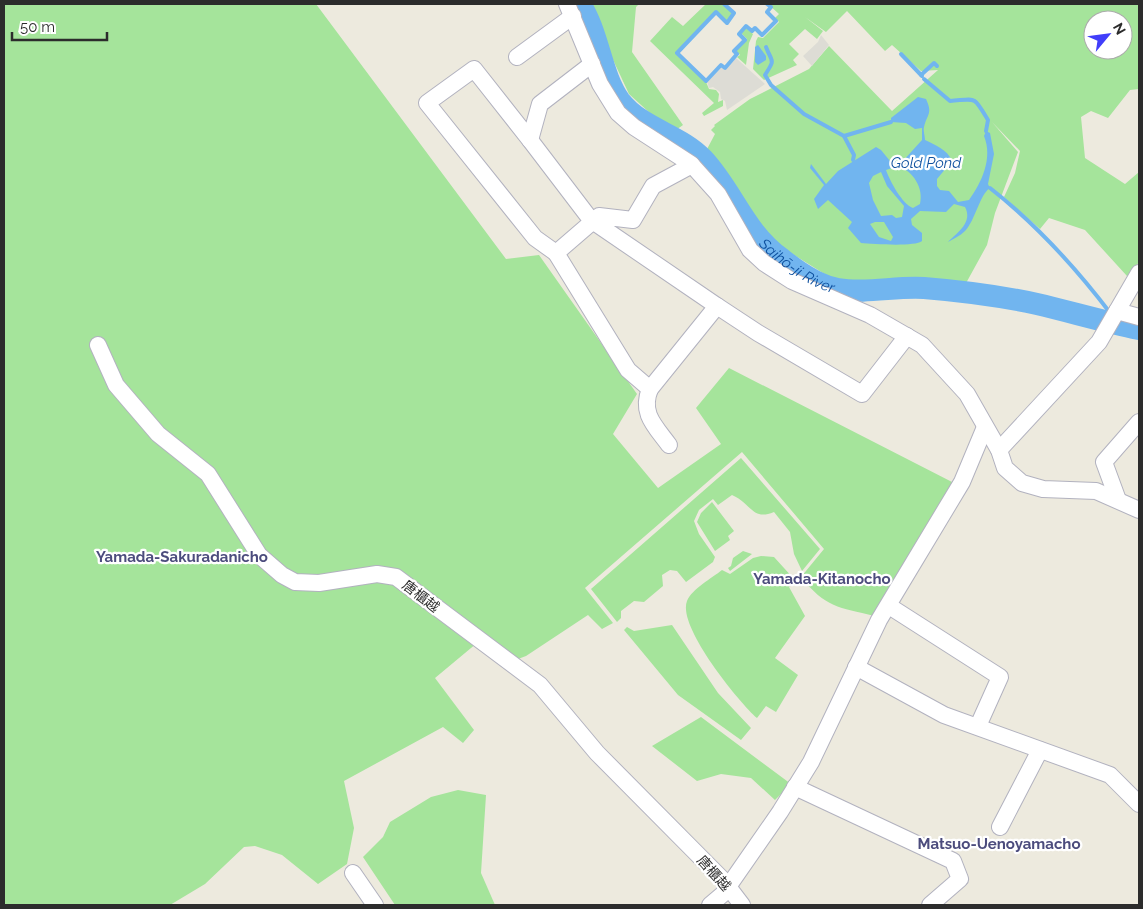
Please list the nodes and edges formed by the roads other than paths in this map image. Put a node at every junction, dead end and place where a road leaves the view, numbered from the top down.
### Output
1 (570, 10) edge
2 (517, 57) dead end
3 (592, 64) junction
4 (530, 140) junction
5 (692, 165) junction
6 (591, 220) junction
7 (556, 253) junction
8 (1139, 273) edge
9 (717, 306) junction
10 (1117, 310) junction
11 (1139, 317) edge
12 (907, 336) junction
13 (98, 345) dead end
14 (650, 389) junction
15 (1139, 422) edge
16 (985, 427) junction
17 (669, 445) dead end
18 (999, 450) junction
19 (1118, 500) junction
20 (1139, 510) edge
21 (889, 606) junction
22 (856, 667) junction
23 (978, 726) junction
24 (1040, 750) junction
25 (795, 787) junction
26 (1139, 804) edge
27 (1000, 827) dead end
28 (353, 873) dead end
29 (727, 888) junction
30 (375, 905) edge
31 (710, 905) edge
32 (742, 905) edge
33 (930, 905) edge

1 - 2 street
1 - 3 street
3 - 4 street
3 - 5 street
4 - 6 street
4 - 7 street
5 - 6 street
5 - 12 street
6 - 7 street
6 - 9 street
7 - 14 street
8 - 10 street
9 - 12 street
9 - 14 street
10 - 11 street
10 - 18 street
12 - 16 street
13 - 29 street, 唐櫃越
14 - 17 street
15 - 19 street
16 - 18 street
16 - 21 street
18 - 19 street
19 - 20 street
21 - 22 street
21 - 23 street
22 - 23 street
22 - 25 street
23 - 24 street
24 - 26 street
24 - 27 street
25 - 29 street
25 - 33 street
28 - 30 street
29 - 31 street
29 - 32 street, 唐櫃越

